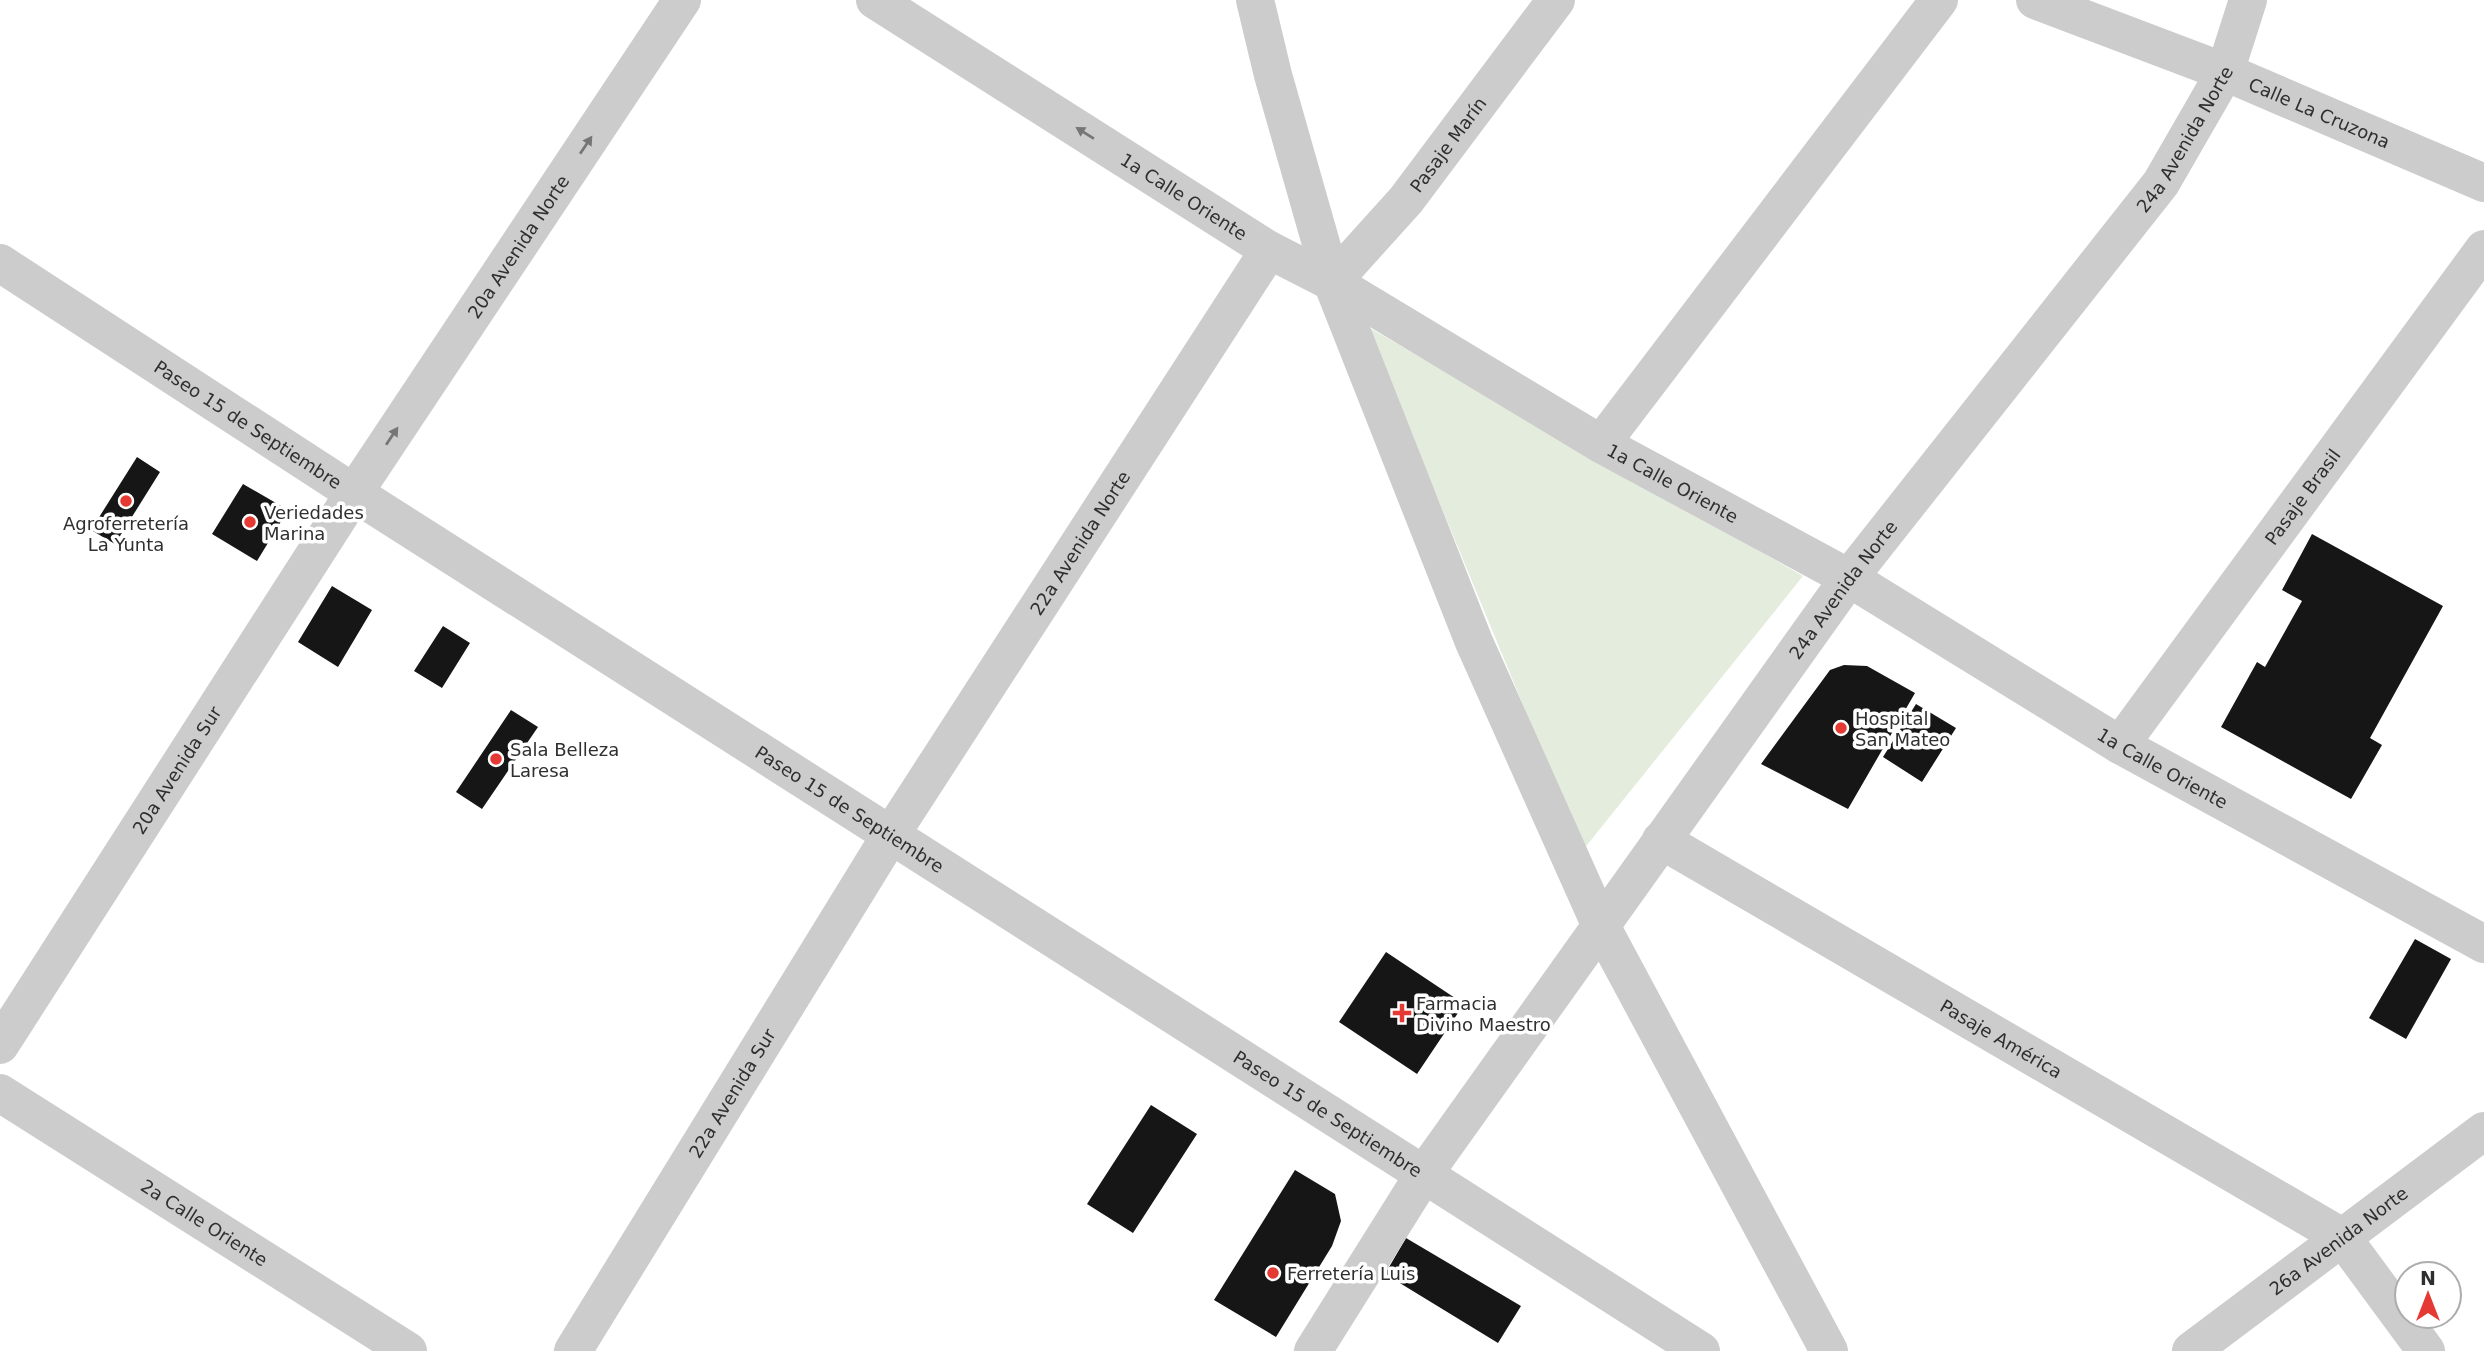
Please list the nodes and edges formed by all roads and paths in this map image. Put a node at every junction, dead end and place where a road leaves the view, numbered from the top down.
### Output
1 (682, 0) edge
2 (875, 0) edge
3 (1255, 0) edge
4 (1556, 0) edge
5 (1939, 0) edge
6 (2035, 0) edge
7 (2248, 0) edge
8 (2225, 72) junction
9 (2484, 183) edge
10 (2484, 249) edge
11 (1269, 250) junction
12 (0, 263) edge
13 (1332, 282) junction
14 (1601, 444) junction
15 (354, 493) junction
16 (1849, 579) junction
17 (2120, 744) junction
18 (890, 836) junction
19 (1661, 840) junction
20 (1600, 924) junction
21 (2484, 944) edge
22 (0, 1045) edge
23 (0, 1093) edge
24 (2484, 1131) edge
25 (1424, 1174) junction
26 (2342, 1237) junction
27 (408, 1351) edge
28 (573, 1351) edge
29 (1313, 1351) edge
30 (1702, 1351) edge
31 (1829, 1351) edge
32 (2191, 1351) edge
33 (2426, 1351) edge

15 -> 1 street, 20a Avenida Norte
11 -> 2 street, 1a Calle Oriente
3 - 13 street
4 - 13 street, Pasaje Marín
5 - 14 street
6 - 8 street, Calle La Cruzona
7 - 8 street, 24a Avenida Norte
8 - 9 street, Calle La Cruzona
8 - 16 street, 24a Avenida Norte
10 - 17 street, Pasaje Brasil
11 - 13 street, 1a Calle Oriente
11 - 18 street, 22a Avenida Norte
12 - 15 street, Paseo 15 de Septiembre
13 - 14 street, 1a Calle Oriente
13 - 20 street
14 - 16 street, 1a Calle Oriente
15 - 18 street, Paseo 15 de Septiembre
15 - 22 street, 20a Avenida Sur
16 - 17 street, 1a Calle Oriente
16 - 19 street, 24a Avenida Norte
17 - 21 street, 1a Calle Oriente
18 - 25 street, Paseo 15 de Septiembre
18 - 28 street, 22a Avenida Sur
19 - 20 street, 24a Avenida Norte
19 - 26 street, Pasaje América
20 - 25 street, 24a Avenida Norte
20 - 31 street
23 - 27 street, 2a Calle Oriente
24 - 26 street, 26a Avenida Norte
25 - 29 street, 24a Avenida Norte
25 - 30 street, Paseo 15 de Septiembre
26 - 32 street, 26a Avenida Norte
26 - 33 street

